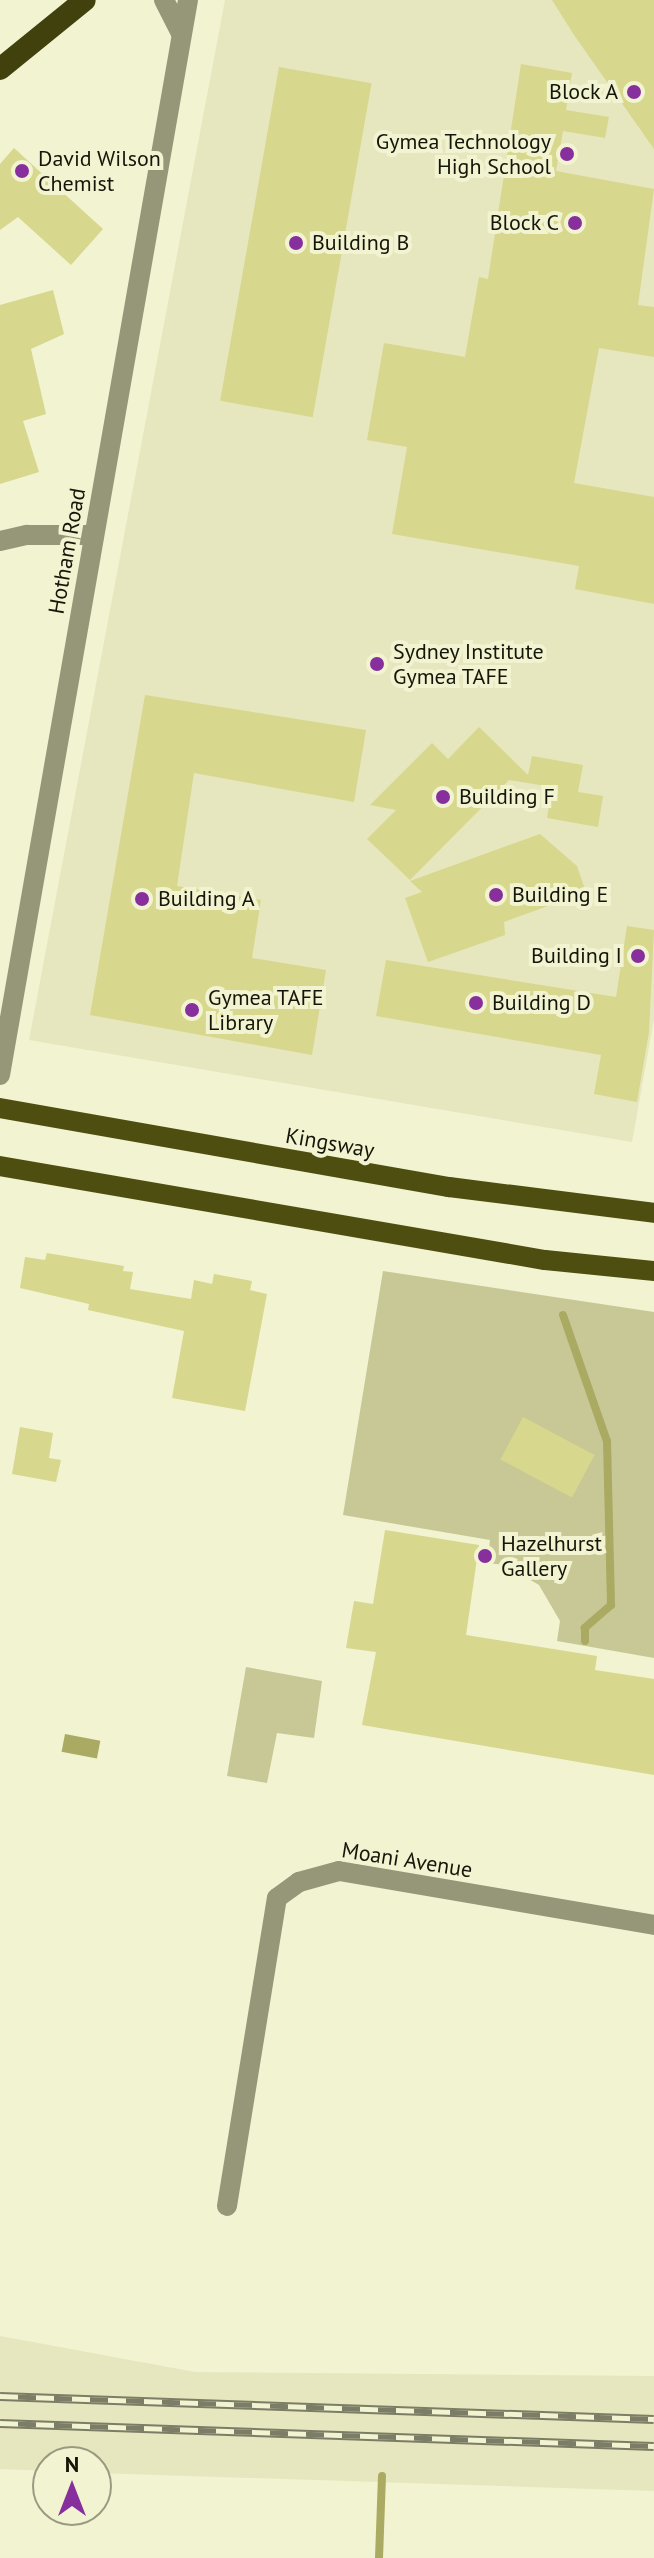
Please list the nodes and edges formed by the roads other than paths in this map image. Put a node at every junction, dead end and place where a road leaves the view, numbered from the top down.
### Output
1 (85, 0) edge
2 (164, 0) edge
3 (188, 0) edge
4 (181, 34) junction
5 (0, 69) edge
6 (94, 535) junction
7 (0, 541) edge
8 (0, 1075) edge
9 (0, 1108) edge
10 (0, 1166) edge
11 (654, 1213) edge
12 (654, 1271) edge
13 (654, 1925) edge
14 (227, 2206) dead end

1 - 5 highway
2 - 4 street
3 - 4 street, Hotham Road
4 - 6 street, Hotham Road
6 - 7 street
6 - 8 street, Hotham Road
9 - 11 main road, Kingsway
10 - 12 main road
13 - 14 street, Moani Avenue

